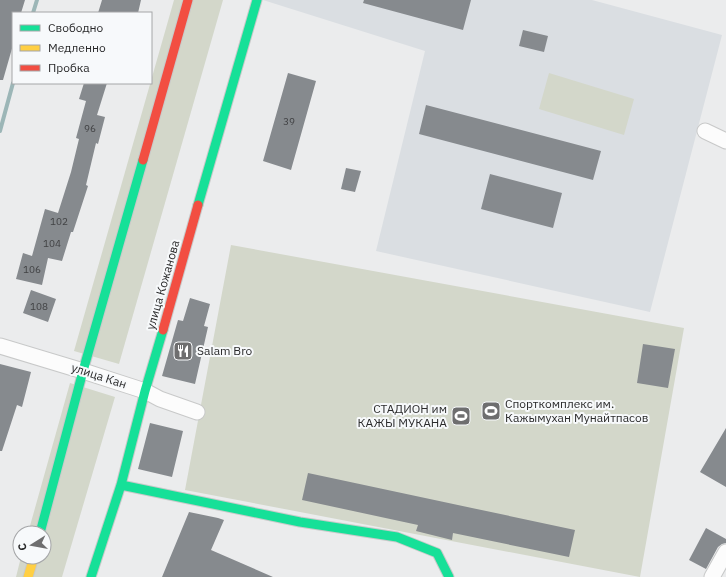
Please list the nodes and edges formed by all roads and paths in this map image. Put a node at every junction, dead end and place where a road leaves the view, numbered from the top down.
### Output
1 (188, 0) edge
2 (256, 0) edge
3 (705, 131) dead end
4 (726, 141) edge
5 (0, 346) edge
6 (83, 370) junction
7 (145, 391) junction
8 (197, 412) dead end
9 (121, 485) junction
10 (42, 525) edge
11 (726, 552) edge
12 (32, 565) edge
13 (28, 577) edge
14 (91, 577) edge
15 (449, 577) edge
16 (712, 577) edge

1 - 6 street
2 - 7 street, улица Кожанова
3 - 4 street
5 - 6 street, улица Кан
6 - 7 street, улица Кан
6 - 10 street
7 - 8 street, улица Кан
7 - 9 street, улица Кожанова
9 - 14 street, улица Кожанова
9 - 15 street
11 - 16 street
12 - 13 street

